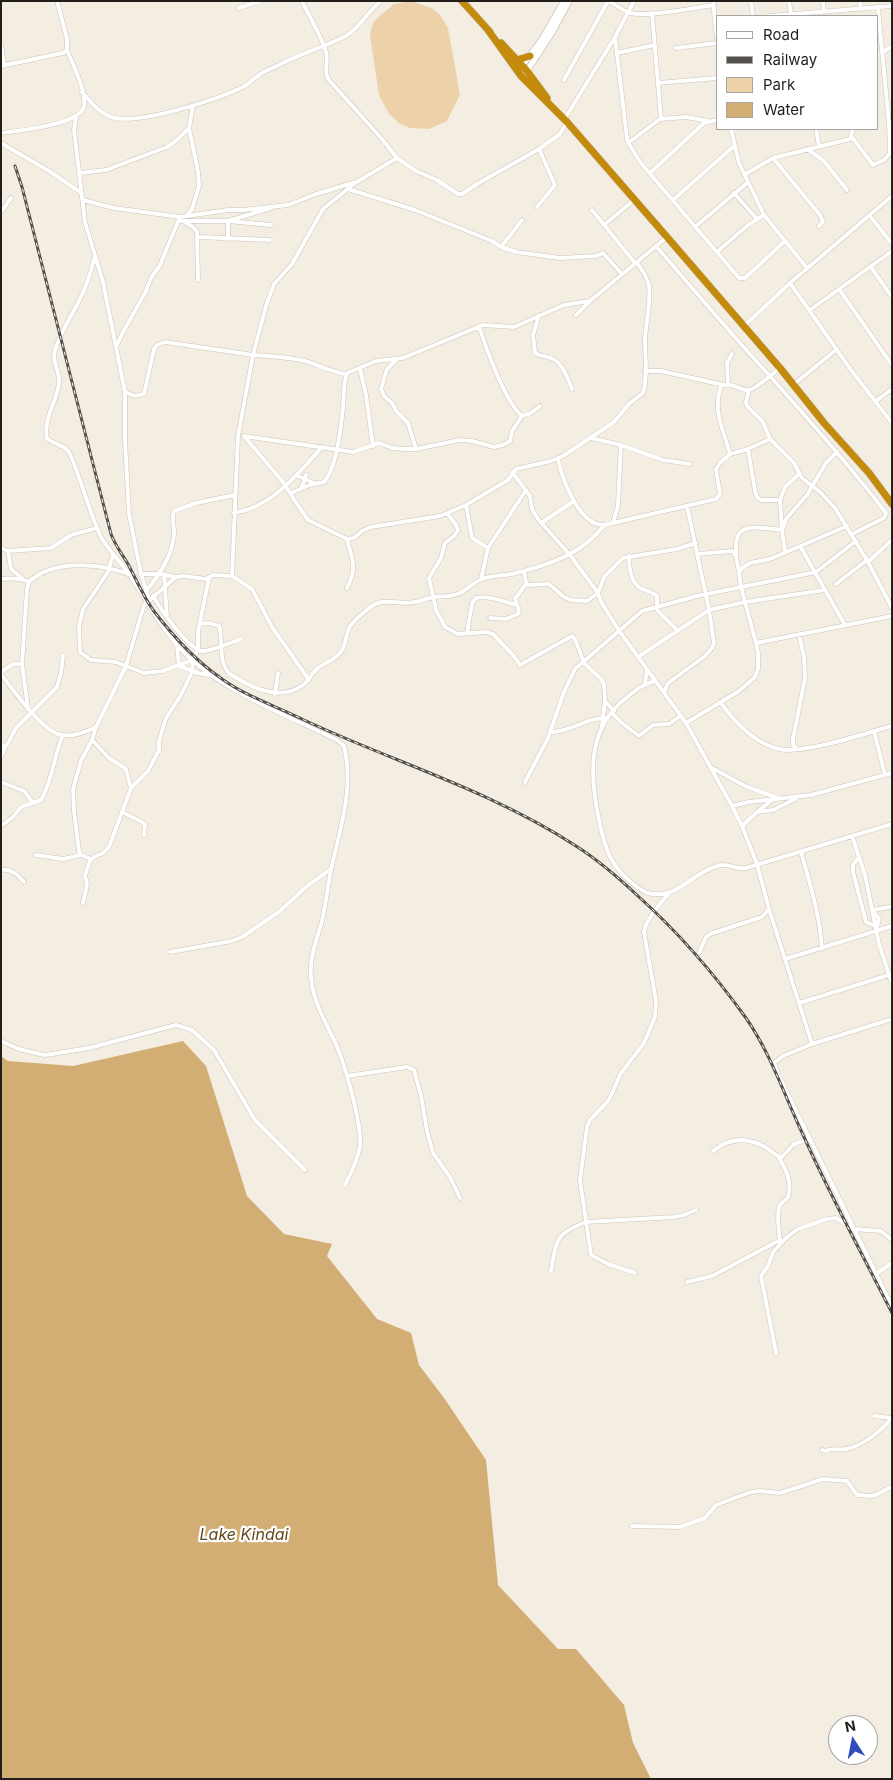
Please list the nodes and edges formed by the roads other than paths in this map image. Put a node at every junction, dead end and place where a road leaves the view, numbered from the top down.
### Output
1 (57, 1) edge
2 (260, 1) edge
3 (302, 1) edge
4 (381, 1) edge
5 (462, 1) edge
6 (564, 1) edge
7 (569, 1) edge
8 (609, 1) edge
9 (634, 1) edge
10 (683, 1) edge
11 (751, 1) edge
12 (789, 1) edge
13 (824, 1) edge
14 (860, 1) edge
15 (713, 3) edge
16 (892, 6) edge
17 (239, 8) dead end
18 (684, 8) junction
19 (878, 8) junction
20 (861, 9) junction
21 (842, 11) junction
22 (627, 12) junction
23 (824, 12) junction
24 (652, 13) junction
25 (791, 14) junction
26 (753, 15) edge
27 (780, 15) edge
28 (806, 15) edge
29 (842, 15) edge
30 (716, 21) edge
31 (615, 37) junction
32 (716, 43) edge
33 (1, 44) edge
34 (655, 45) junction
35 (324, 46) junction
36 (892, 46) edge
37 (676, 48) dead end
38 (67, 50) junction
39 (883, 52) junction
40 (617, 53) junction
41 (530, 56) joint
42 (878, 60) edge
43 (883, 60) junction
44 (3, 66) edge
45 (521, 67) junction
46 (716, 78) edge
47 (892, 78) edge
48 (885, 79) junction
49 (564, 80) dead end
50 (658, 83) junction
51 (82, 92) junction
52 (193, 106) junction
53 (890, 115) edge
54 (76, 117) junction
55 (661, 119) junction
56 (716, 120) edge
57 (565, 121) junction
58 (708, 121) junction
59 (189, 128) junction
60 (731, 130) edge
61 (816, 130) edge
62 (853, 130) edge
63 (1, 133) edge
64 (852, 137) junction
65 (1, 143) edge
66 (628, 143) junction
67 (734, 146) junction
68 (819, 146) junction
69 (539, 149) junction
70 (807, 149) junction
71 (397, 158) junction
72 (773, 158) junction
73 (79, 173) junction
74 (650, 173) junction
75 (744, 175) junction
76 (355, 183) junction
77 (747, 183) junction
78 (348, 189) junction
79 (847, 190) dead end
80 (80, 192) junction
81 (734, 193) junction
82 (892, 196) edge
83 (11, 198) dead end
84 (83, 200) junction
85 (634, 200) junction
86 (673, 200) junction
87 (278, 206) junction
88 (537, 207) dead end
89 (592, 210) dead end
90 (1, 212) edge
91 (188, 215) junction
92 (764, 216) junction
93 (870, 216) junction
94 (180, 220) junction
95 (522, 220) dead end
96 (757, 220) junction
97 (228, 221) junction
98 (271, 224) dead end
99 (604, 225) junction
100 (819, 226) dead end
101 (695, 227) junction
102 (198, 237) junction
103 (667, 237) junction
104 (228, 239) junction
105 (270, 240) dead end
106 (784, 242) junction
107 (892, 244) edge
108 (656, 246) junction
109 (501, 247) junction
110 (892, 251) edge
111 (717, 252) junction
112 (95, 256) junction
113 (636, 262) junction
114 (871, 267) junction
115 (807, 268) junction
116 (622, 274) junction
117 (198, 280) dead end
118 (790, 282) junction
119 (839, 289) junction
120 (892, 297) edge
121 (590, 301) junction
122 (810, 310) junction
123 (539, 315) junction
124 (576, 315) dead end
125 (480, 326) junction
126 (744, 326) junction
127 (117, 346) junction
128 (837, 349) junction
129 (732, 354) dead end
130 (253, 355) junction
131 (398, 359) junction
132 (892, 365) edge
133 (780, 368) junction
134 (360, 369) junction
135 (646, 371) junction
136 (346, 374) junction
137 (769, 376) junction
138 (726, 385) junction
139 (793, 385) junction
140 (572, 389) dead end
141 (892, 389) edge
142 (749, 390) junction
143 (125, 392) junction
144 (876, 402) junction
145 (540, 406) dead end
146 (522, 416) junction
147 (892, 423) edge
148 (238, 435) junction
149 (244, 436) junction
150 (591, 438) junction
151 (770, 439) junction
152 (621, 445) junction
153 (373, 446) junction
154 (322, 447) junction
155 (336, 449) junction
156 (416, 449) junction
157 (748, 449) junction
158 (837, 452) junction
159 (730, 454) junction
160 (558, 459) junction
161 (690, 464) dead end
162 (512, 472) junction
163 (799, 474) junction
164 (296, 475) junction
165 (305, 477) junction
166 (314, 483) junction
167 (286, 486) junction
168 (302, 487) junction
169 (812, 487) junction
170 (526, 490) junction
171 (290, 493) junction
172 (235, 495) junction
173 (780, 500) junction
174 (574, 501) junction
175 (892, 504) edge
176 (466, 505) junction
177 (688, 506) junction
178 (234, 513) junction
179 (447, 513) junction
180 (886, 517) junction
181 (892, 521) edge
182 (542, 523) junction
183 (613, 523) junction
184 (604, 525) junction
185 (847, 526) junction
186 (97, 528) junction
187 (782, 530) junction
188 (852, 534) junction
189 (347, 539) junction
190 (892, 540) edge
191 (856, 541) junction
192 (696, 543) junction
193 (800, 546) junction
194 (1, 548) edge
195 (488, 548) junction
196 (8, 551) junction
197 (785, 552) junction
198 (698, 554) junction
199 (113, 555) junction
200 (570, 555) junction
201 (629, 556) junction
202 (736, 556) junction
203 (868, 561) junction
204 (109, 569) junction
205 (524, 571) junction
206 (739, 572) junction
207 (816, 572) junction
208 (129, 574) junction
209 (141, 574) junction
210 (162, 574) junction
211 (232, 576) junction
212 (135, 577) dead end
213 (176, 577) junction
214 (209, 578) junction
215 (1, 579) edge
216 (24, 579) junction
217 (481, 579) junction
218 (29, 582) junction
219 (526, 584) junction
220 (836, 584) dead end
221 (165, 587) junction
222 (741, 587) junction
223 (347, 588) dead end
224 (825, 590) junction
225 (146, 591) junction
226 (598, 594) junction
227 (706, 595) junction
228 (432, 598) junction
229 (149, 599) junction
230 (746, 602) junction
231 (516, 604) junction
232 (656, 607) junction
233 (892, 608) edge
234 (709, 610) junction
235 (892, 616) edge
236 (167, 618) junction
237 (490, 618) dead end
238 (200, 624) junction
239 (845, 625) junction
240 (678, 630) junction
241 (620, 632) junction
242 (467, 634) junction
243 (799, 635) junction
244 (241, 639) dead end
245 (756, 643) junction
246 (222, 645) junction
247 (177, 646) junction
248 (198, 650) junction
249 (63, 655) dead end
250 (638, 657) junction
251 (193, 660) junction
252 (584, 663) junction
253 (22, 664) junction
254 (126, 666) junction
255 (179, 666) junction
256 (647, 670) junction
257 (192, 672) junction
258 (1, 673) edge
259 (278, 673) dead end
260 (214, 676) junction
261 (309, 680) junction
262 (645, 683) junction
263 (657, 683) junction
264 (668, 683) junction
265 (664, 692) junction
266 (275, 694) junction
267 (606, 701) junction
268 (720, 702) junction
269 (30, 711) junction
270 (613, 712) junction
271 (680, 716) junction
272 (602, 718) junction
273 (608, 718) junction
274 (686, 724) junction
275 (892, 726) edge
276 (96, 728) junction
277 (602, 728) junction
278 (874, 731) junction
279 (551, 732) junction
280 (63, 736) junction
281 (92, 740) junction
282 (3, 746) edge
283 (798, 750) junction
284 (1, 757) edge
285 (712, 768) junction
286 (892, 773) edge
287 (885, 775) junction
288 (1, 782) edge
289 (525, 782) dead end
290 (130, 788) junction
291 (796, 797) junction
292 (780, 799) junction
293 (773, 800) junction
294 (33, 803) junction
295 (732, 806) junction
296 (122, 812) junction
297 (757, 812) junction
298 (892, 824) edge
299 (1, 826) edge
300 (742, 826) junction
301 (144, 835) dead end
302 (852, 836) junction
303 (801, 852) junction
304 (36, 855) dead end
305 (81, 855) junction
306 (859, 857) junction
307 (92, 859) junction
308 (757, 864) junction
309 (332, 869) junction
310 (1, 870) edge
311 (24, 882) dead end
312 (669, 893) junction
313 (83, 903) dead end
314 (890, 908) dead end
315 (769, 909) junction
316 (874, 912) junction
317 (892, 926) edge
318 (877, 929) junction
319 (822, 949) junction
320 (170, 952) dead end
321 (699, 953) dead end
322 (785, 959) junction
323 (890, 974) edge
324 (892, 984) edge
325 (799, 1003) junction
326 (892, 1019) edge
327 (1, 1041) edge
328 (812, 1044) junction
329 (347, 1076) junction
330 (809, 1139) junction
331 (713, 1151) dead end
332 (785, 1155) junction
333 (778, 1156) junction
334 (784, 1167) junction
335 (304, 1170) dead end
336 (346, 1185) dead end
337 (460, 1198) dead end
338 (696, 1210) dead end
339 (586, 1222) junction
340 (854, 1229) junction
341 (892, 1240) edge
342 (780, 1241) junction
343 (892, 1263) edge
344 (551, 1271) dead end
345 (635, 1273) dead end
346 (876, 1274) junction
347 (687, 1282) dead end
348 (892, 1306) edge
349 (776, 1353) dead end
350 (874, 1416) dead end
351 (892, 1418) edge
352 (822, 1450) dead end
353 (892, 1487) edge
354 (632, 1526) dead end

1 - 38 street
2 - 17 street
3 - 35 street
4 - 35 street
5 - 45 highway
6 - 41 main road
7 - 45 main road
8 - 22 street
8 - 49 street
9 - 22 street
10 - 18 street
11 - 26 street
12 - 25 street
13 - 23 street
14 - 20 street
15 - 18 street
15 - 30 street
16 - 19 street
18 - 24 street
19 - 20 street
19 - 39 street
20 - 21 street
21 - 23 street
21 - 29 street
22 - 24 street
22 - 31 street
23 - 28 street
24 - 34 street
25 - 27 street
25 - 28 street
31 - 40 street
31 - 57 street
32 - 37 street
33 - 44 street
34 - 40 street
34 - 50 street
35 - 52 street
35 - 71 street
36 - 39 street
38 - 44 street
38 - 51 street
39 - 43 street
40 - 66 street
41 - 45 highway
42 - 43 street
43 - 48 street
45 - 57 highway
46 - 50 street
47 - 48 street
48 - 53 street
50 - 55 street
51 - 52 street
51 - 54 street
52 - 59 street
53 - 64 street
54 - 63 street
54 - 73 street
55 - 58 street
55 - 66 street
56 - 58 street
57 - 69 street
57 - 85 highway
58 - 74 street
59 - 73 street
59 - 91 street
60 - 67 street
61 - 68 street
62 - 64 street
64 - 68 street
65 - 80 street
66 - 74 street
67 - 75 street
67 - 86 street
68 - 70 street
69 - 71 street
69 - 88 street
70 - 72 street
70 - 79 street
71 - 76 street
72 - 75 street
72 - 100 street
73 - 80 street
74 - 86 street
75 - 77 street
76 - 78 street
76 - 87 street
77 - 81 street
77 - 92 street
78 - 109 street
78 - 130 street
80 - 84 street
81 - 96 street
81 - 101 street
82 - 93 street
83 - 90 street
84 - 94 street
84 - 112 street
85 - 99 street
85 - 103 highway
86 - 101 street
87 - 91 street
87 - 97 street
89 - 99 street
91 - 94 street
92 - 96 street
92 - 106 street
93 - 107 street
93 - 115 street
94 - 97 street
94 - 102 street
94 - 127 street
95 - 109 street
96 - 111 street
97 - 98 street
97 - 104 street
99 - 113 street
101 - 111 street
102 - 104 street
102 - 117 street
103 - 108 street
103 - 126 highway
104 - 105 street
106 - 111 street
106 - 115 street
108 - 113 street
108 - 137 street
109 - 116 street
110 - 114 street
112 - 127 street
112 - 186 street
113 - 116 street
113 - 135 street
114 - 119 street
114 - 120 street
115 - 118 street
116 - 121 street
118 - 122 street
118 - 126 street
119 - 122 street
119 - 132 street
121 - 123 street
121 - 124 street
122 - 128 street
123 - 125 street
123 - 140 street
125 - 131 street
125 - 146 street
126 - 133 highway
127 - 143 street
128 - 139 street
128 - 144 street
129 - 138 street
130 - 136 street
130 - 143 street
130 - 148 street
131 - 134 street
131 - 156 street
133 - 137 street
133 - 139 highway
134 - 136 street
134 - 153 street
135 - 138 street
135 - 150 street
136 - 155 street
137 - 142 street
137 - 158 street
138 - 142 street
138 - 159 street
139 - 175 highway
141 - 144 street
142 - 151 street
143 - 209 street
144 - 147 street
145 - 146 street
146 - 156 street
148 - 149 street
148 - 172 street
149 - 154 street
149 - 167 street
150 - 152 street
150 - 160 street
151 - 157 street
151 - 163 street
152 - 161 street
152 - 183 street
153 - 155 street
153 - 156 street
154 - 155 street
154 - 164 street
155 - 166 street
157 - 159 street
157 - 173 street
158 - 169 street
158 - 180 street
159 - 177 street
160 - 162 street
160 - 174 street
162 - 170 street
162 - 176 street
163 - 169 street
163 - 173 street
164 - 165 street
164 - 167 street
165 - 166 street
165 - 168 street
166 - 168 street
167 - 171 street
167 - 178 street
168 - 171 street
169 - 185 street
169 - 187 street
170 - 182 street
170 - 195 street
171 - 189 street
172 - 178 street
172 - 210 street
173 - 187 street
174 - 182 street
174 - 184 street
176 - 179 street
176 - 195 street
177 - 183 street
177 - 192 street
178 - 211 street
179 - 189 street
179 - 228 street
180 - 181 street
180 - 188 street
182 - 200 street
183 - 184 street
184 - 200 street
185 - 188 street
185 - 193 street
186 - 196 street
186 - 199 street
187 - 197 street
187 - 202 street
188 - 191 street
189 - 223 street
190 - 203 street
191 - 203 street
191 - 207 street
192 - 198 street
192 - 201 street
193 - 197 street
193 - 207 street
194 - 196 street
195 - 217 street
196 - 216 street
197 - 206 street
198 - 202 street
198 - 227 street
199 - 204 street
199 - 208 street
200 - 205 street
200 - 226 street
201 - 226 street
201 - 232 street
202 - 206 street
203 - 220 street
203 - 233 street
204 - 208 street
204 - 218 street
204 - 254 street
205 - 217 street
205 - 219 street
206 - 222 street
207 - 222 street
207 - 224 street
208 - 212 street
208 - 229 street
209 - 210 street
209 - 225 street
210 - 213 street
210 - 221 street
210 - 225 street
211 - 214 street
211 - 261 street
213 - 214 street
213 - 221 street
214 - 238 street
215 - 216 street
216 - 218 street
217 - 228 street
218 - 253 street
219 - 226 street
219 - 231 street
221 - 229 street
221 - 236 street
222 - 227 street
222 - 230 street
224 - 230 street
224 - 239 street
225 - 229 street
226 - 241 street
227 - 232 street
227 - 234 street
228 - 242 street
228 - 261 street
229 - 236 street
229 - 247 street
229 - 254 street
230 - 234 street
230 - 245 street
231 - 237 street
231 - 242 street
232 - 240 street
232 - 241 street
234 - 240 street
234 - 264 street
235 - 239 street
236 - 248 street
238 - 246 street
238 - 248 street
239 - 243 street
240 - 250 street
241 - 250 street
241 - 252 street
242 - 252 street
243 - 245 street
243 - 283 street
244 - 246 street
245 - 268 street
246 - 248 street
246 - 266 street
247 - 251 street
247 - 255 street
248 - 251 street
249 - 269 street
250 - 256 street
251 - 255 street
251 - 257 street
251 - 260 street
252 - 267 street
252 - 279 street
253 - 258 street
253 - 269 street
254 - 255 street
254 - 276 street
255 - 257 street
256 - 262 street
256 - 263 street
257 - 260 street
257 - 290 street
258 - 269 street
259 - 266 street
260 - 309 street
261 - 266 street
262 - 263 street
262 - 270 street
263 - 264 street
263 - 265 street
264 - 265 street
265 - 271 street
267 - 270 street
267 - 272 street
268 - 274 street
268 - 283 street
269 - 280 street
269 - 282 street
270 - 271 street
270 - 273 street
271 - 274 street
272 - 273 street
272 - 277 street
272 - 279 street
273 - 277 street
274 - 285 street
275 - 278 street
276 - 280 street
276 - 281 street
277 - 312 street
278 - 283 street
278 - 287 street
279 - 289 street
280 - 294 street
281 - 290 street
281 - 305 street
282 - 284 street
285 - 292 street
285 - 295 street
286 - 287 street
287 - 291 street
288 - 294 street
290 - 296 street
291 - 292 street
291 - 297 street
292 - 293 street
293 - 295 street
293 - 297 street
294 - 299 street
295 - 300 street
296 - 301 street
296 - 307 street
297 - 300 street
298 - 302 street
300 - 308 street
302 - 303 street
302 - 306 street
303 - 308 street
303 - 319 street
304 - 305 street
305 - 307 street
306 - 316 street
306 - 318 street
307 - 313 street
308 - 312 street
308 - 315 street
309 - 320 street
309 - 329 street
310 - 311 street
312 - 339 street
314 - 316 street
315 - 321 street
315 - 322 street
316 - 318 street
317 - 318 street
318 - 319 street
318 - 323 street
319 - 322 street
322 - 325 street
323 - 324 street
323 - 325 street
325 - 328 street
326 - 328 street
327 - 335 street
328 - 330 street
329 - 336 street
329 - 337 street
330 - 332 street
330 - 340 street
331 - 333 street
332 - 333 street
332 - 334 street
333 - 334 street
334 - 342 street
338 - 339 street
339 - 344 street
339 - 345 street
340 - 341 street
340 - 342 street
340 - 346 street
342 - 347 street
342 - 349 street
343 - 346 street
346 - 348 street
350 - 351 street
351 - 352 street
353 - 354 street

